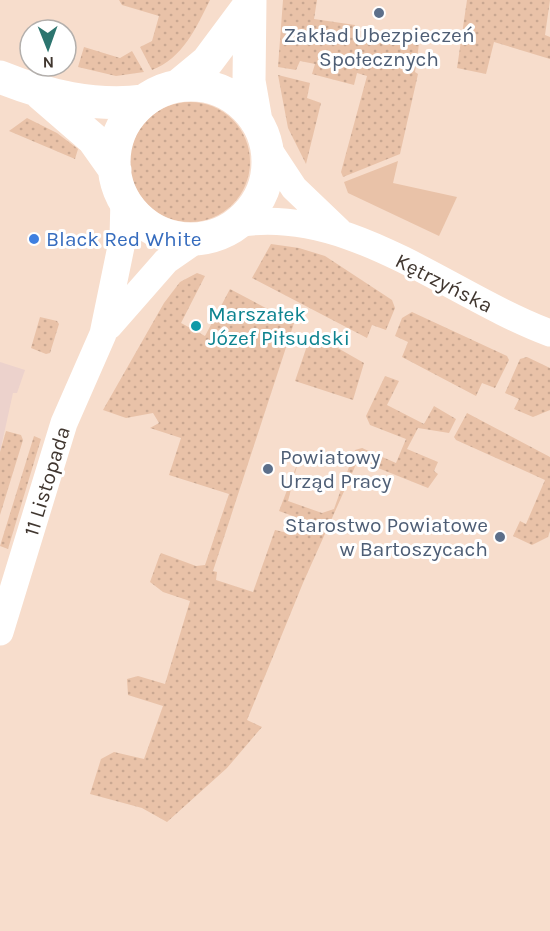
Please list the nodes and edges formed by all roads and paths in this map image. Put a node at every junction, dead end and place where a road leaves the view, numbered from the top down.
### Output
1 (249, 3) edge
2 (0, 77) edge
3 (178, 86) junction
4 (40, 93) junction
5 (144, 101) junction
6 (261, 134) junction
7 (120, 184) junction
8 (236, 224) junction
9 (339, 231) junction
10 (199, 238) junction
11 (550, 333) edge
12 (103, 334) junction
13 (0, 632) edge

1 - 3 street
1 - 6 street
2 - 4 street
3 - 5 street
3 - 6 street
4 - 5 street
4 - 7 street
5 - 7 street
6 - 8 street
6 - 9 street, Kętrzyńska
7 - 10 street
7 - 12 street, 11 Listopada
8 - 9 street, Kętrzyńska
8 - 10 street
9 - 11 street, Kętrzyńska
10 - 12 street, 11 Listopada
12 - 13 street, 11 Listopada

